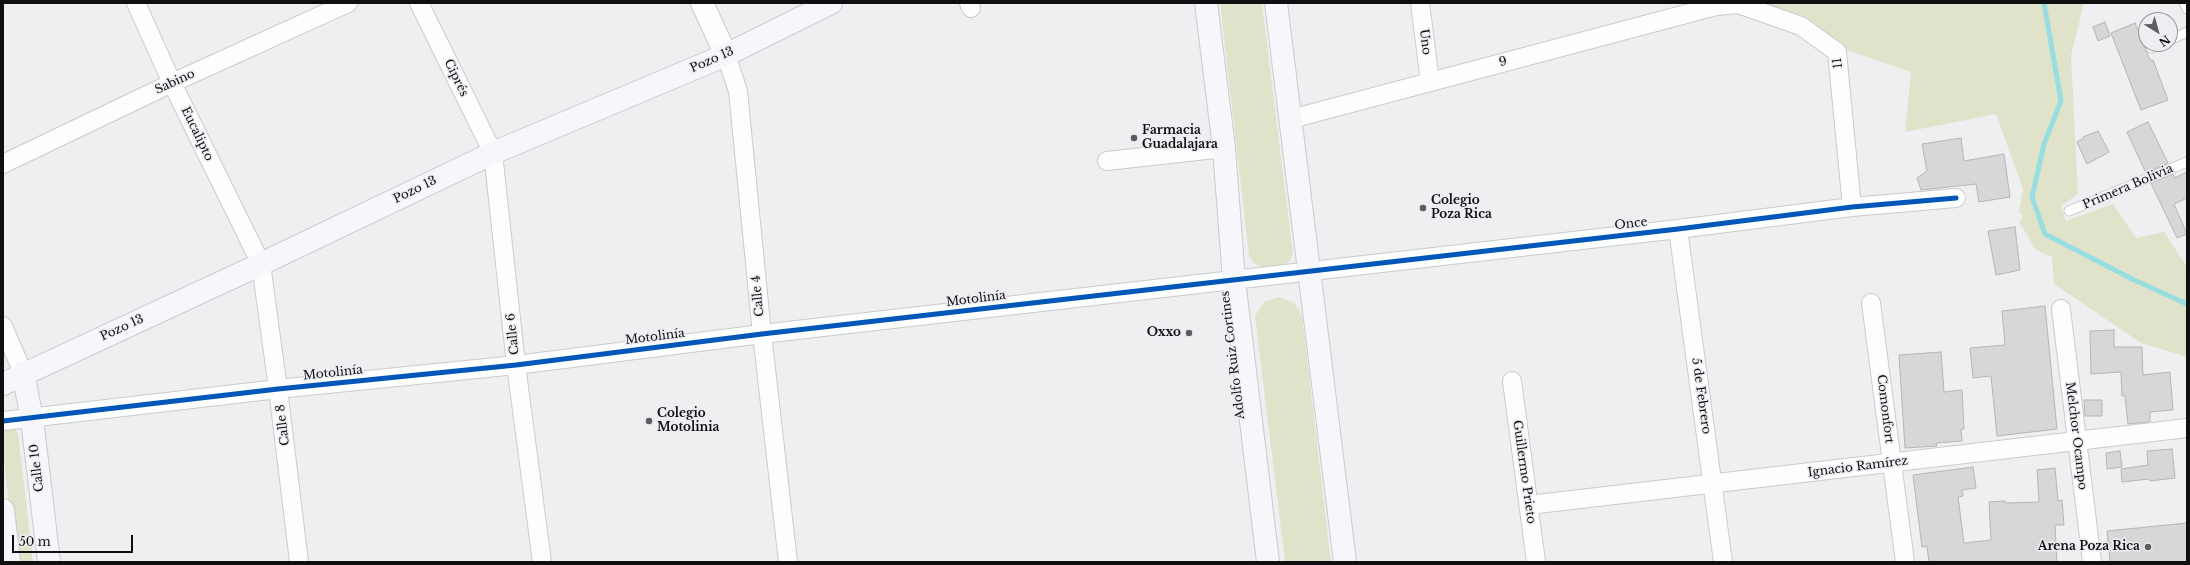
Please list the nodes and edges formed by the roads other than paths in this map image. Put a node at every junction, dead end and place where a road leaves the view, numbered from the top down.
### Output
1 (136, 3) edge
2 (348, 3) edge
3 (419, 3) edge
4 (702, 3) edge
5 (831, 3) edge
6 (1206, 3) edge
7 (1276, 3) edge
8 (1420, 3) edge
9 (2184, 3) edge
10 (1715, 4) edge
11 (2187, 9) edge
12 (726, 55) junction
13 (1430, 82) junction
14 (172, 83) junction
15 (1291, 119) junction
16 (1224, 148) junction
17 (493, 153) junction
18 (1107, 161) dead end
19 (2187, 162) edge
20 (3, 164) edge
21 (1956, 198) dead end
22 (1852, 207) junction
23 (2069, 211) dead end
24 (1678, 229) junction
25 (261, 264) junction
26 (1308, 271) junction
27 (1234, 280) junction
28 (1872, 303) dead end
29 (2061, 309) dead end
30 (3, 326) edge
31 (762, 334) junction
32 (516, 365) junction
33 (23, 374) junction
34 (1512, 382) dead end
35 (3, 384) edge
36 (278, 388) junction
37 (32, 419) junction
38 (3, 422) edge
39 (2187, 428) edge
40 (2077, 441) junction
41 (1892, 463) junction
42 (1713, 484) junction
43 (1529, 505) junction
44 (3, 510) edge
45 (9, 562) edge
46 (48, 562) edge
47 (299, 562) edge
48 (542, 562) edge
49 (788, 562) edge
50 (1268, 562) edge
51 (1345, 562) edge
52 (1536, 562) edge
53 (1723, 562) edge
54 (1905, 562) edge
55 (2092, 562) edge

1 - 14 street, Eucalipto
2 - 14 street, Sabino
3 - 17 street, Ciprés
4 - 12 street
5 - 12 main road, Pozo 13
6 - 16 main road, Adolfo Ruiz Cortines
7 - 15 main road
8 - 13 street, Uno
9 - 11 lane
10 - 13 street, 9
10 - 22 street, 11
12 - 17 main road, Pozo 13
12 - 31 street, Calle 4
13 - 15 street, 9
14 - 20 street, Sabino
14 - 25 street, Eucalipto
15 - 26 main road
16 - 18 street
16 - 27 main road, Adolfo Ruiz Cortines
17 - 25 main road, Pozo 13
17 - 32 street, Calle 6
19 - 23 lane, Primera Bolivia
21 - 22 street, Once
22 - 24 street, Once
24 - 26 street, Once
24 - 42 street, 5 de Febrero
25 - 33 main road, Pozo 13
25 - 36 street, Calle 8
26 - 27 street, Motolinía
26 - 51 main road
27 - 31 street, Motolinía
27 - 50 main road, Adolfo Ruiz Cortines
28 - 41 street, Comonfort
29 - 40 street, Melchor Ocampo
30 - 33 street
31 - 32 street, Motolinía
31 - 49 street, Calle 4
32 - 36 street, Motolinía
32 - 48 street, Calle 6
33 - 35 main road, Pozo 13
33 - 37 main road, Calle 10
34 - 43 street, Guillermo Prieto
36 - 37 street, Motolinía
36 - 47 street, Calle 8
37 - 38 street, Motolinía
37 - 46 main road, Calle 10
39 - 40 street, Ignacio Ramírez
40 - 41 street, Ignacio Ramírez
40 - 55 street, Melchor Ocampo
41 - 42 street, Ignacio Ramírez
41 - 54 street, Comonfort
42 - 43 street, Ignacio Ramírez
42 - 53 street, 5 de Febrero
43 - 52 street, Guillermo Prieto
44 - 45 main road

